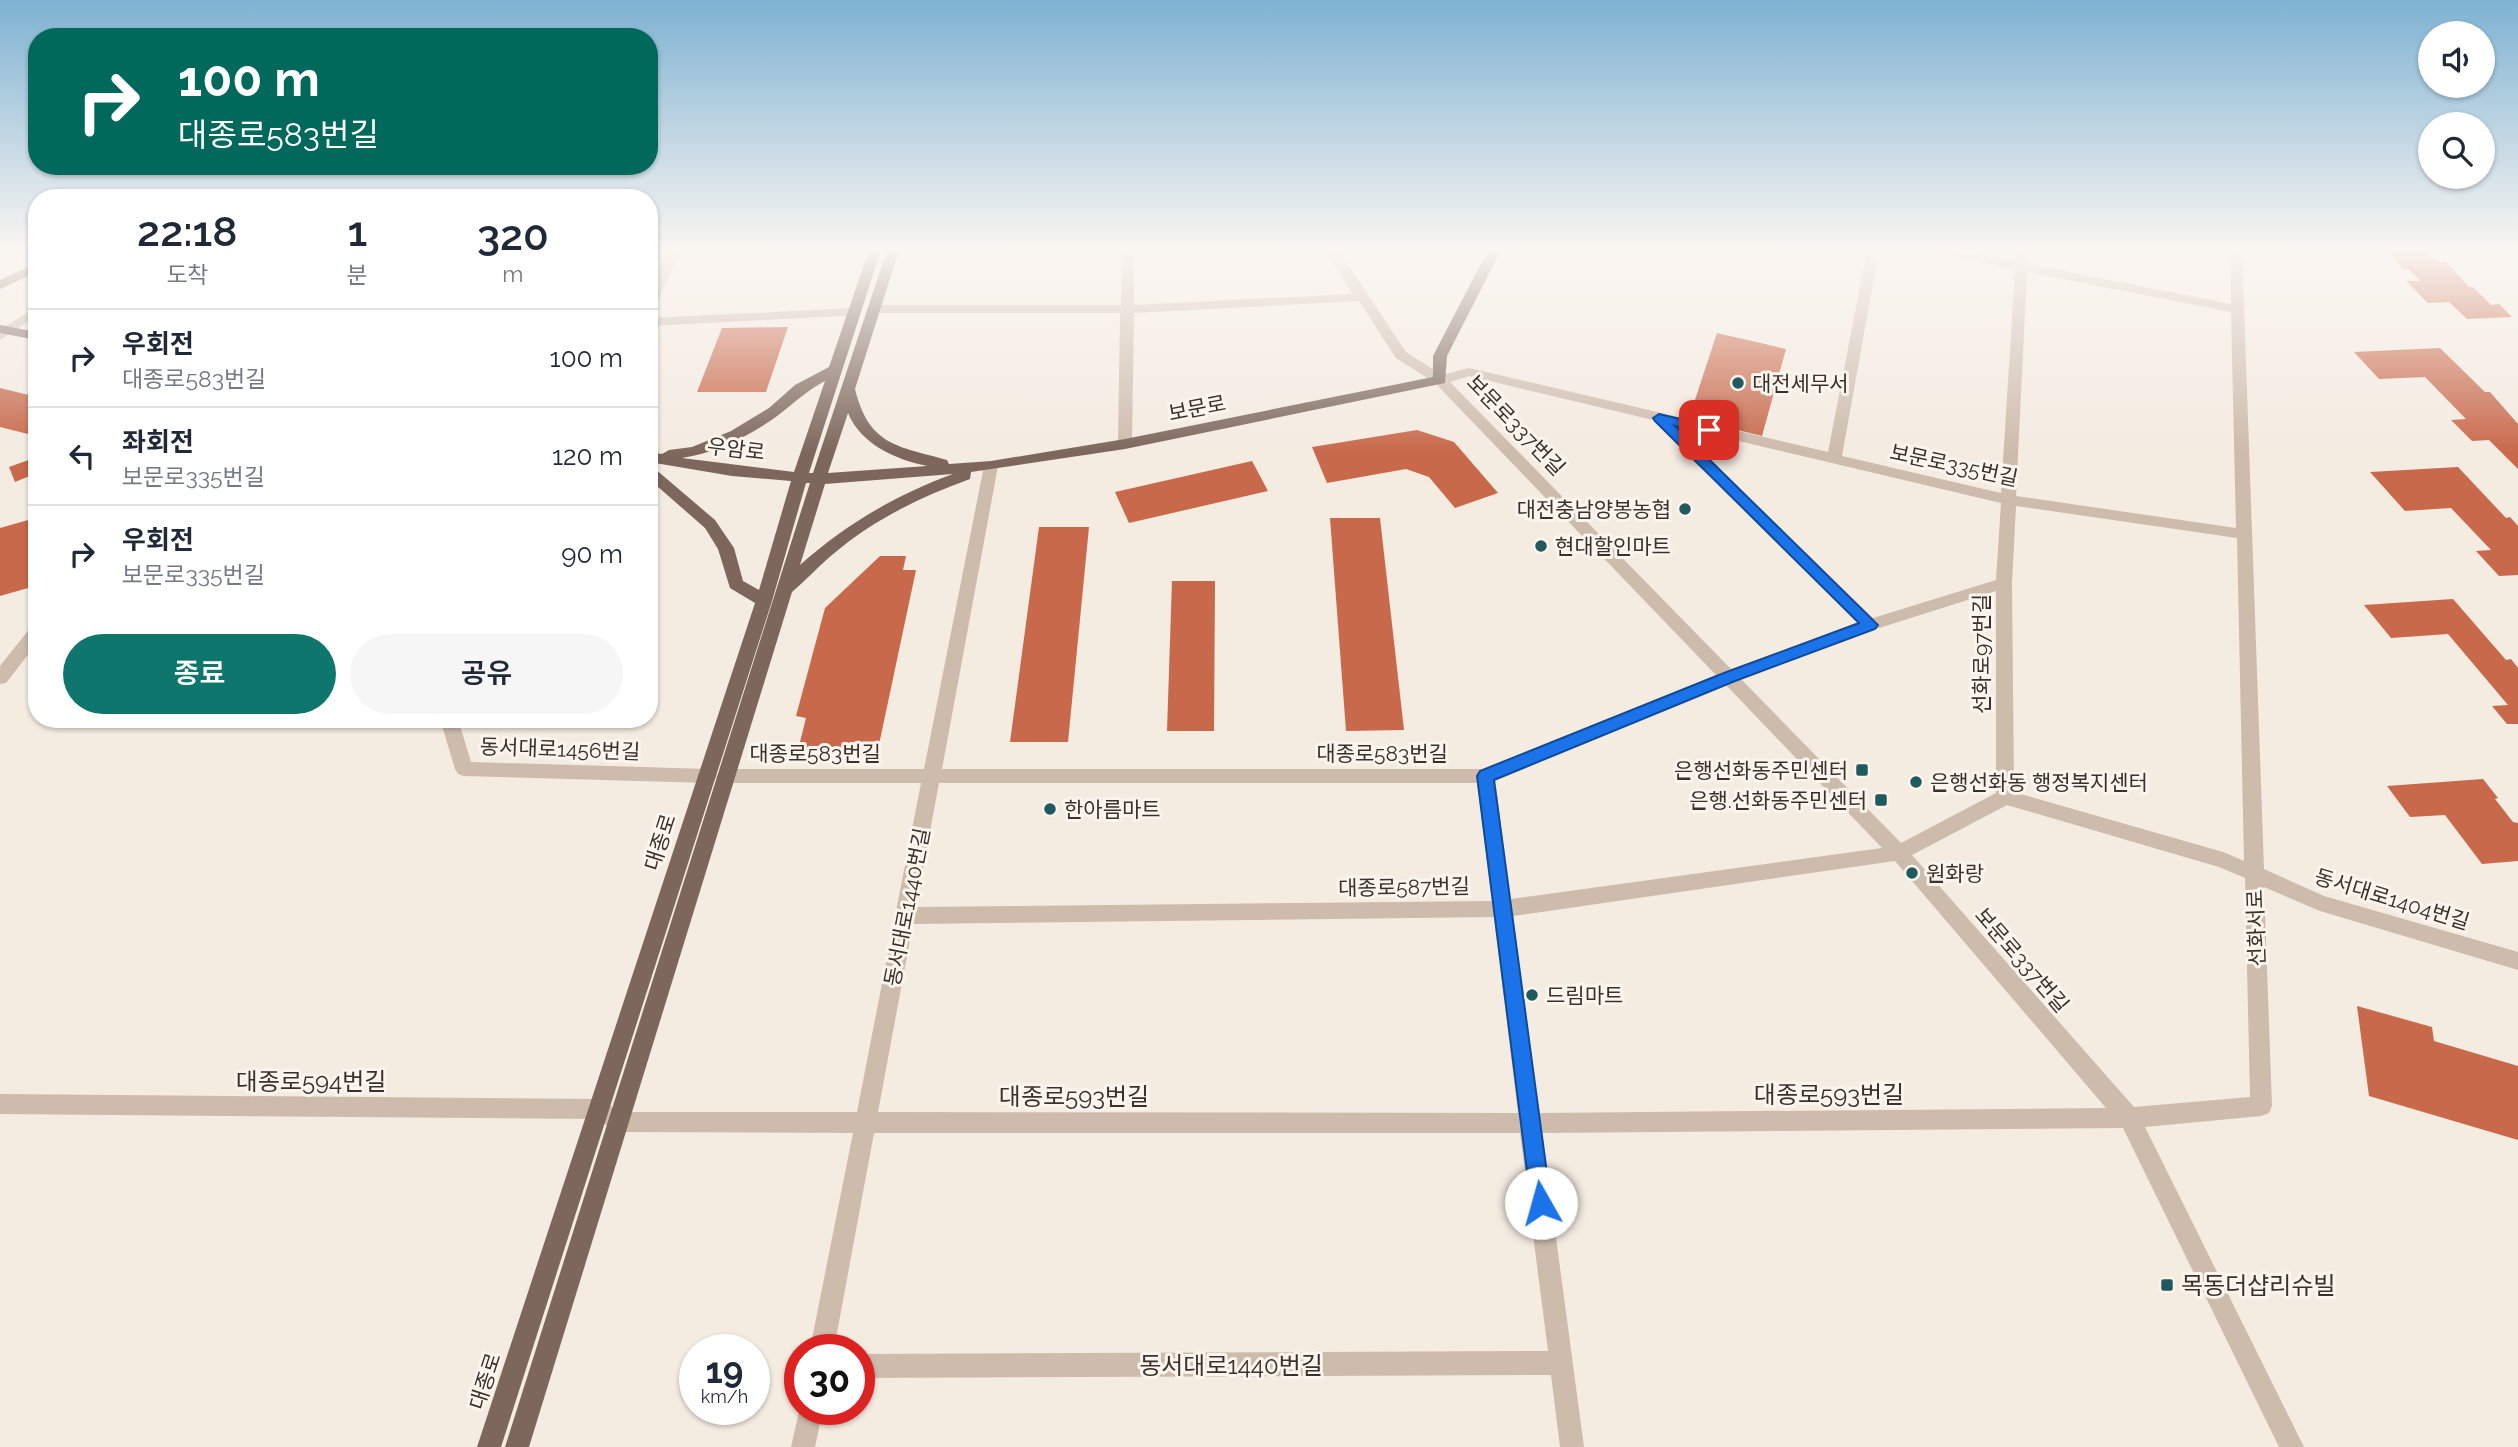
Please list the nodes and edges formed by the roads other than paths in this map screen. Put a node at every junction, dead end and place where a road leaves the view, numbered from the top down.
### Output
1 (25, 318) edge
2 (729, 318) edge
3 (853, 318) edge
4 (871, 318) edge
5 (1127, 318) edge
6 (1376, 318) edge
7 (1460, 318) edge
8 (1860, 318) edge
9 (2018, 318) edge
10 (2237, 318) edge
11 (658, 321) edge
12 (3, 332) edge
13 (28, 335) edge
14 (835, 370) junction
15 (1440, 380) junction
16 (848, 389) junction
17 (1659, 418) junction
18 (1125, 444) junction
19 (658, 456) edge
20 (658, 458) edge
21 (1834, 460) junction
22 (991, 466) junction
23 (800, 477) junction
24 (658, 479) edge
25 (818, 479) junction
26 (2008, 500) junction
27 (2244, 534) junction
28 (2004, 583) junction
29 (783, 591) junction
30 (764, 601) junction
31 (1870, 625) junction
32 (28, 642) edge
33 (1729, 677) junction
34 (0, 678) edge
35 (452, 728) edge
36 (717, 776) junction
37 (932, 776) junction
38 (1485, 776) junction
39 (2005, 797) junction
40 (1899, 853) junction
41 (2254, 875) junction
42 (1502, 909) junction
43 (905, 916) junction
44 (2518, 961) edge
45 (0, 1104) edge
46 (599, 1110) junction
47 (2129, 1118) junction
48 (618, 1122) junction
49 (865, 1122) junction
50 (1530, 1123) junction
51 (825, 1334) edge
52 (1562, 1363) junction
53 (875, 1366) edge
54 (808, 1425) edge
55 (489, 1447) edge
56 (517, 1447) edge
57 (803, 1447) edge
58 (1572, 1447) edge
59 (2292, 1447) edge

1 - 12 street
2 - 11 street
3 - 14 main road, 대종로
4 - 16 main road, 대종로
5 - 18 street
6 - 15 street, 보문로337번길
7 - 15 main road
8 - 21 street
9 - 26 street, 선화로97번길
10 - 27 street, 선화서로
12 - 13 main road
14 - 19 main road
14 - 23 main road, 대종로
15 - 17 street, 보문로335번길
15 - 18 main road, 보문로
15 - 33 street, 보문로337번길
16 - 22 main road
16 - 25 main road, 대종로
17 - 21 street, 보문로335번길
17 - 31 street
18 - 22 main road, 보문로
20 - 23 main road, 우암로
21 - 26 street, 보문로335번길
22 - 25 main road, 보문로
22 - 29 main road
22 - 37 street, 동서대로1440번길
23 - 25 main road, 우암로
23 - 30 main road, 대종로
24 - 30 main road
25 - 29 main road, 대종로
26 - 27 street, 보문로335번길
26 - 28 street, 선화로97번길
27 - 41 street, 선화서로
28 - 31 street, 대종로583번길
28 - 39 street, 선화로97번길
29 - 36 main road, 대종로
30 - 36 main road, 대종로
31 - 33 street, 대종로583번길
32 - 34 street
33 - 38 street, 대종로583번길
33 - 40 street, 보문로337번길
35 - 36 street, 동서대로1456번길
36 - 37 street, 대종로583번길
36 - 46 main road, 대종로
36 - 48 main road, 대종로
37 - 38 street, 대종로583번길
37 - 43 street, 동서대로1440번길
38 - 42 street
39 - 40 street, 대종로587번길
39 - 41 street
40 - 42 street, 대종로587번길
40 - 47 street, 보문로337번길
41 - 44 street, 동서대로1404번길
41 - 47 street, 선화서로
42 - 43 street, 대종로587번길
42 - 50 street
43 - 49 street, 동서대로1440번길
45 - 46 street, 대종로594번길
46 - 48 street
46 - 55 main road, 대종로
47 - 50 street, 대종로593번길
47 - 59 street
48 - 49 street, 대종로593번길
48 - 56 main road, 대종로
49 - 50 street, 대종로593번길
49 - 51 street, 동서대로1440번길
50 - 52 street
52 - 53 street, 동서대로1440번길
52 - 58 street
54 - 57 street

